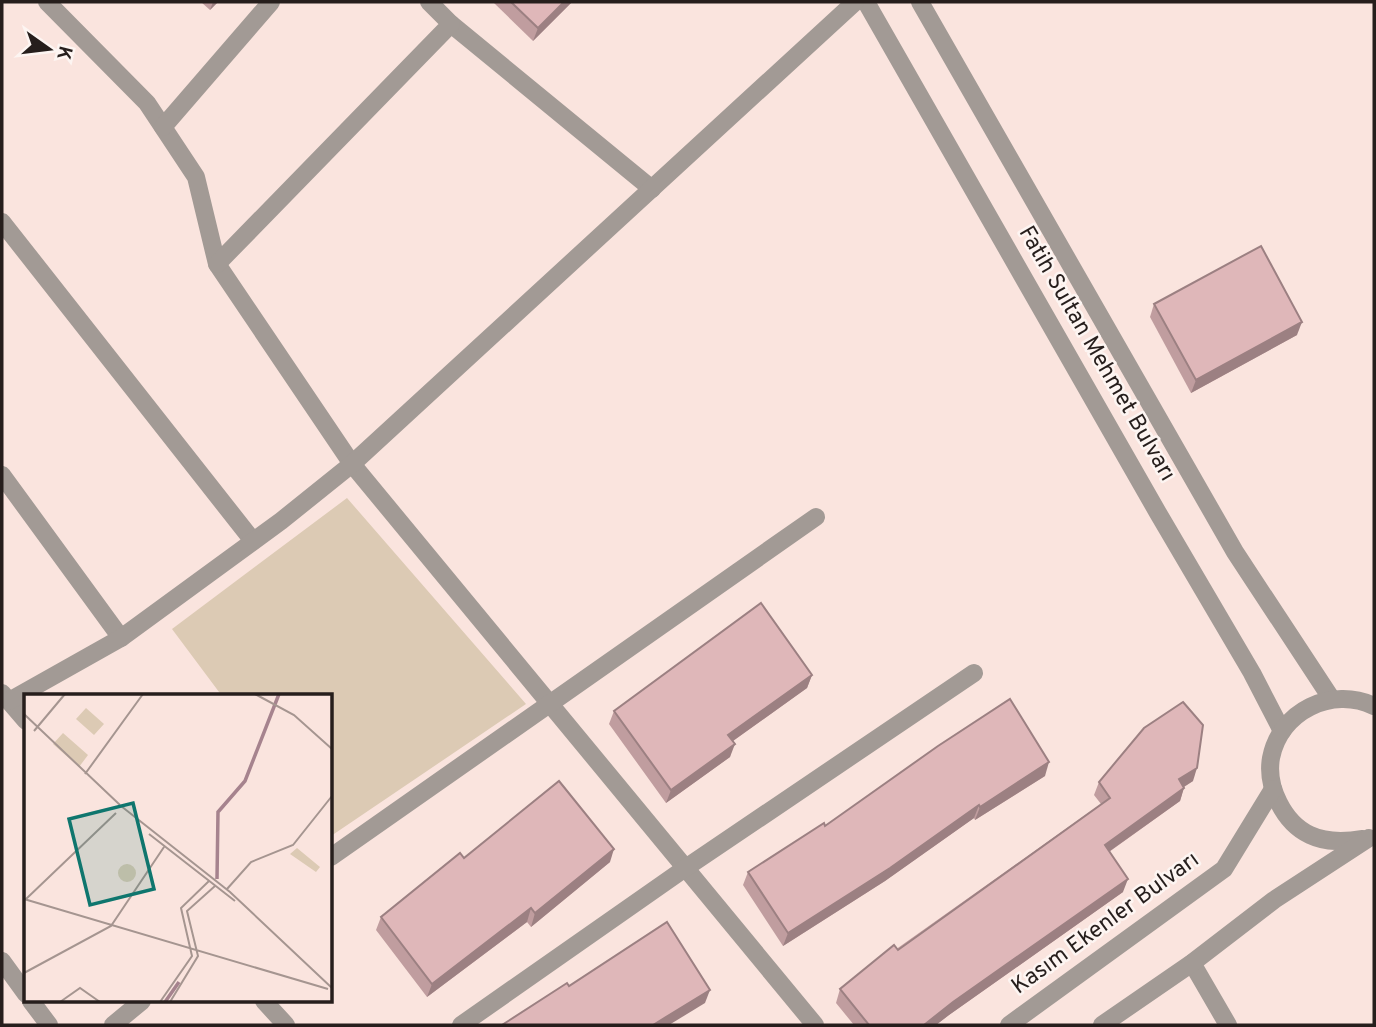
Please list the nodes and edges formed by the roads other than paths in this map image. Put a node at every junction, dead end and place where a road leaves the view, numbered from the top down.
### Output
1 (47, 2) edge
2 (271, 2) edge
3 (429, 2) edge
4 (855, 2) edge
5 (866, 2) edge
6 (920, 2) edge
7 (451, 24) junction
8 (163, 127) junction
9 (652, 188) junction
10 (2, 222) edge
11 (217, 264) junction
12 (352, 464) junction
13 (2, 475) edge
14 (816, 517) dead end
15 (253, 541) junction
16 (121, 638) junction
17 (974, 673) dead end
18 (5, 697) edge
19 (1331, 698) junction
20 (549, 704) junction
21 (1374, 706) edge
22 (24, 719) edge
23 (1282, 731) junction
24 (1273, 789) junction
25 (1372, 836) edge
26 (332, 856) edge
27 (684, 869) junction
28 (2, 961) edge
29 (1192, 963) junction
30 (24, 991) edge
31 (32, 1002) edge
32 (141, 1002) edge
33 (265, 1002) edge
34 (50, 1025) edge
35 (113, 1025) edge
36 (286, 1025) edge
37 (461, 1025) edge
38 (815, 1025) edge
39 (1009, 1025) edge
40 (1102, 1025) edge
41 (1228, 1025) edge

1 - 8 street
2 - 8 street
3 - 7 street
4 - 9 street
5 - 23 street, Fatih Sultan Mehmet Bulvarı
6 - 19 street, Fatih Sultan Mehmet Bulvarı
7 - 9 street
7 - 11 street
8 - 11 street
9 - 12 street
10 - 15 street
11 - 12 street
12 - 15 street
12 - 20 street
13 - 16 street
14 - 20 street
15 - 16 street
16 - 18 street
17 - 27 street
18 - 22 street
19 - 21 street
19 - 23 street
20 - 26 street
20 - 27 street
23 - 24 street
24 - 25 street
24 - 39 street, Kasım Ekenler Bulvarı
25 - 29 street
27 - 37 street
27 - 38 street
28 - 30 street
29 - 40 street
29 - 41 street
31 - 34 street
32 - 35 street
33 - 36 street

